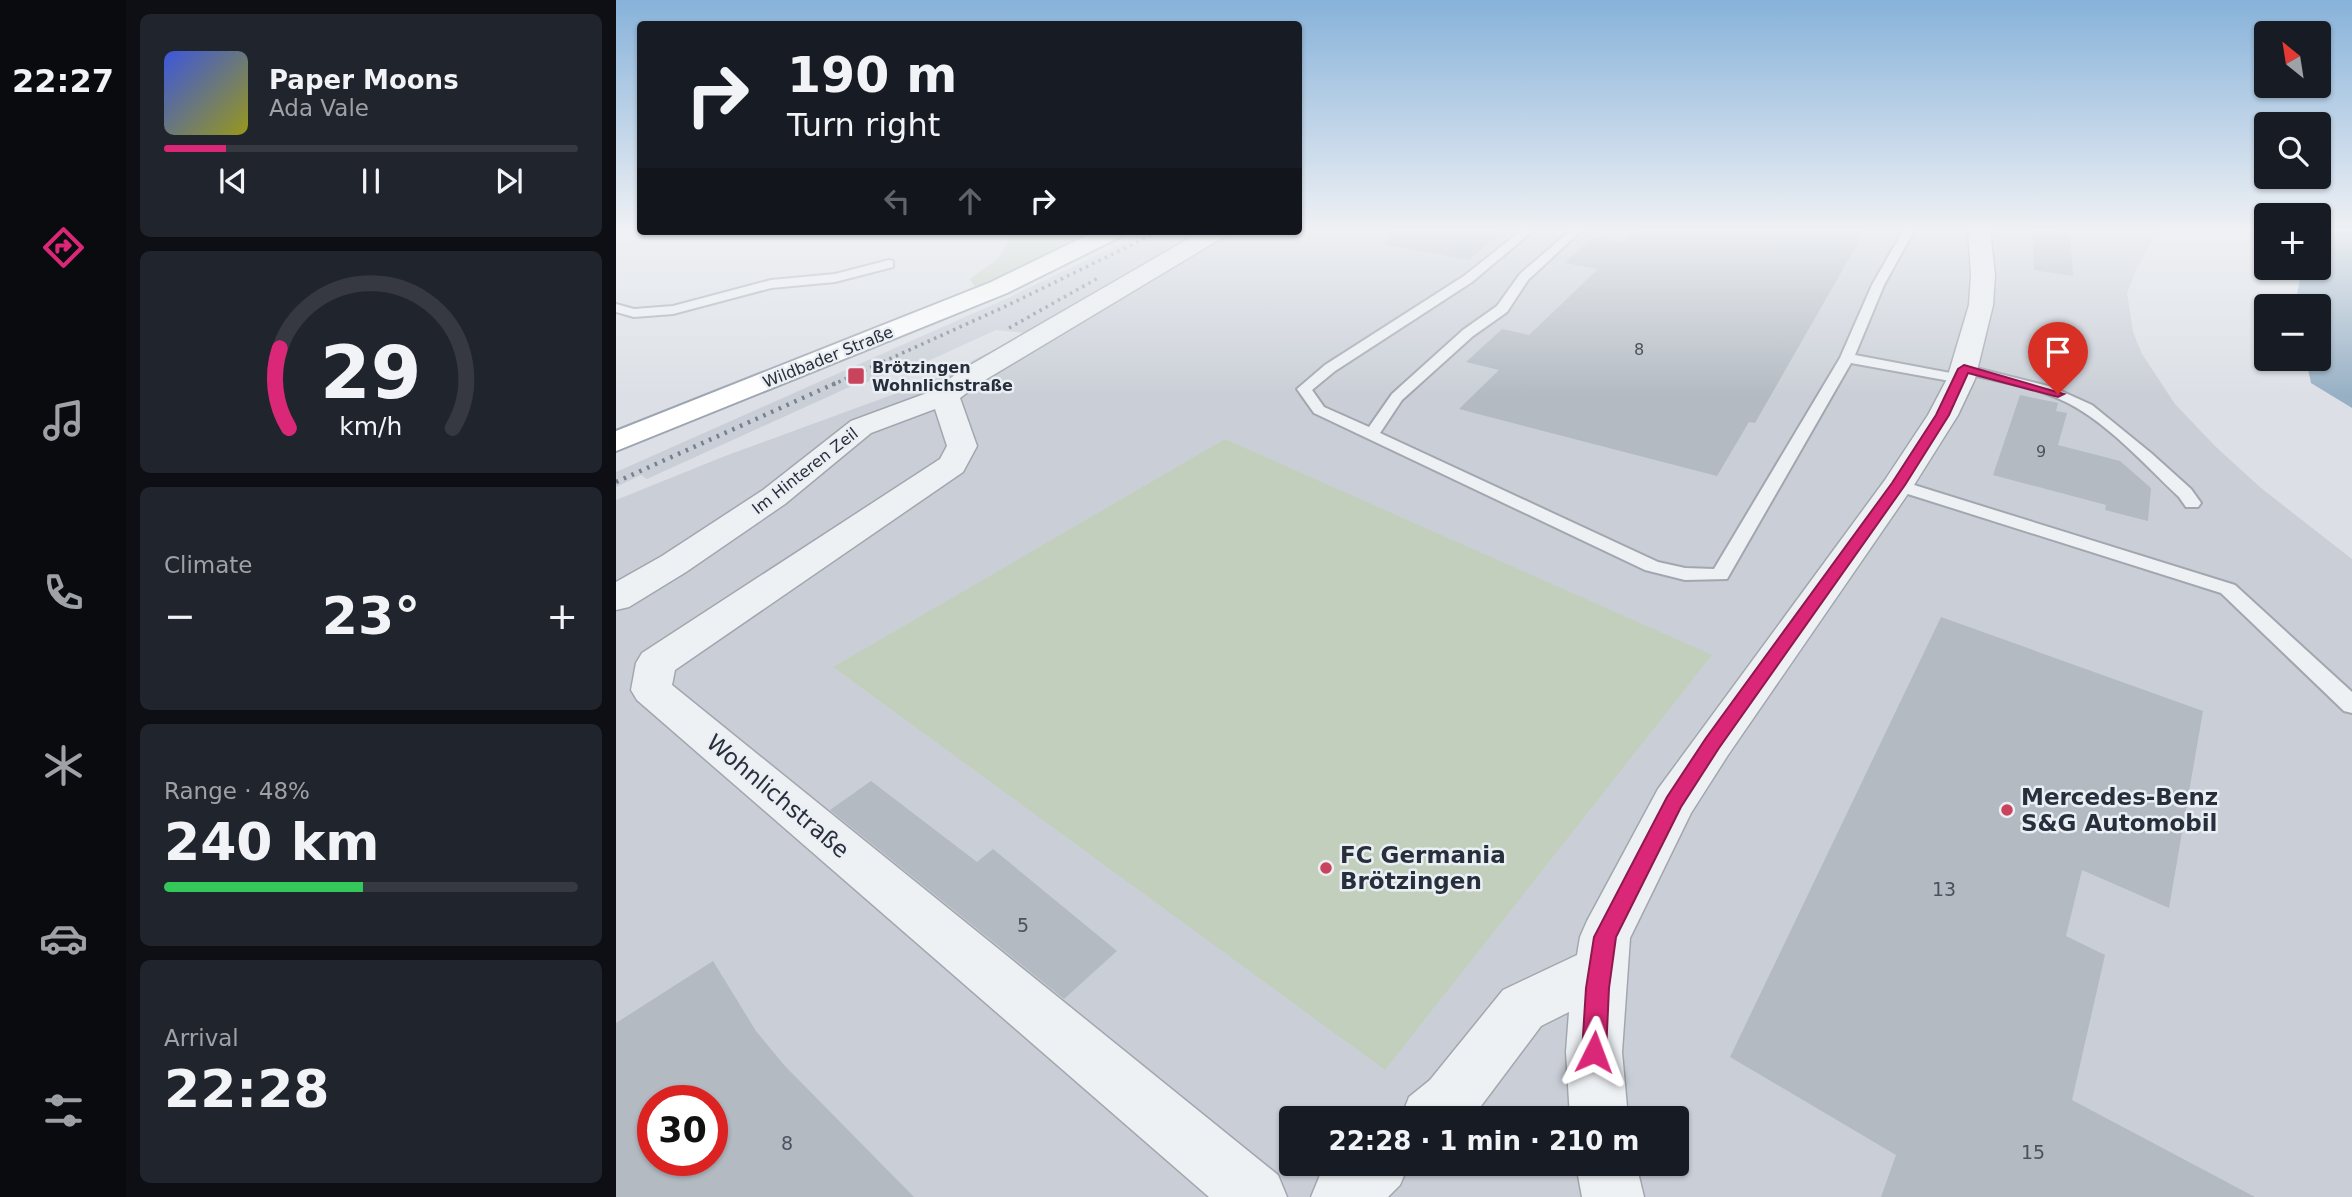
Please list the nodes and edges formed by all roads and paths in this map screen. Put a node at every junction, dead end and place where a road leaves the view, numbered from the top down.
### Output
1 (768, 285) edge
2 (1004, 285) edge
3 (1126, 285) edge
4 (1459, 285) edge
5 (1519, 285) edge
6 (1878, 285) edge
7 (1982, 285) edge
8 (616, 308) edge
9 (1847, 358) junction
10 (1962, 374) junction
11 (945, 396) junction
12 (1371, 435) junction
13 (616, 442) edge
14 (1898, 485) junction
15 (2192, 503) dead end
16 (616, 598) edge
17 (2352, 705) edge
18 (1601, 970) junction
19 (1443, 1106) edge
20 (1599, 1106) edge
21 (1366, 1176) edge
22 (1609, 1176) edge
23 (1256, 1197) edge
24 (1342, 1197) edge
25 (1613, 1197) edge

1 - 8 lane
2 - 13 main road, Wildbader Straße
3 - 11 street, Im Hinteren Zeil
4 - 12 lane
5 - 12 lane
6 - 9 lane
7 - 10 street
9 - 10 lane
9 - 12 lane
10 - 14 street
10 - 15 lane
11 - 16 street, Im Hinteren Zeil
11 - 23 street, Wohnlichstraße
14 - 17 lane
14 - 18 street
18 - 19 street
18 - 20 street
21 - 24 street
22 - 25 street

